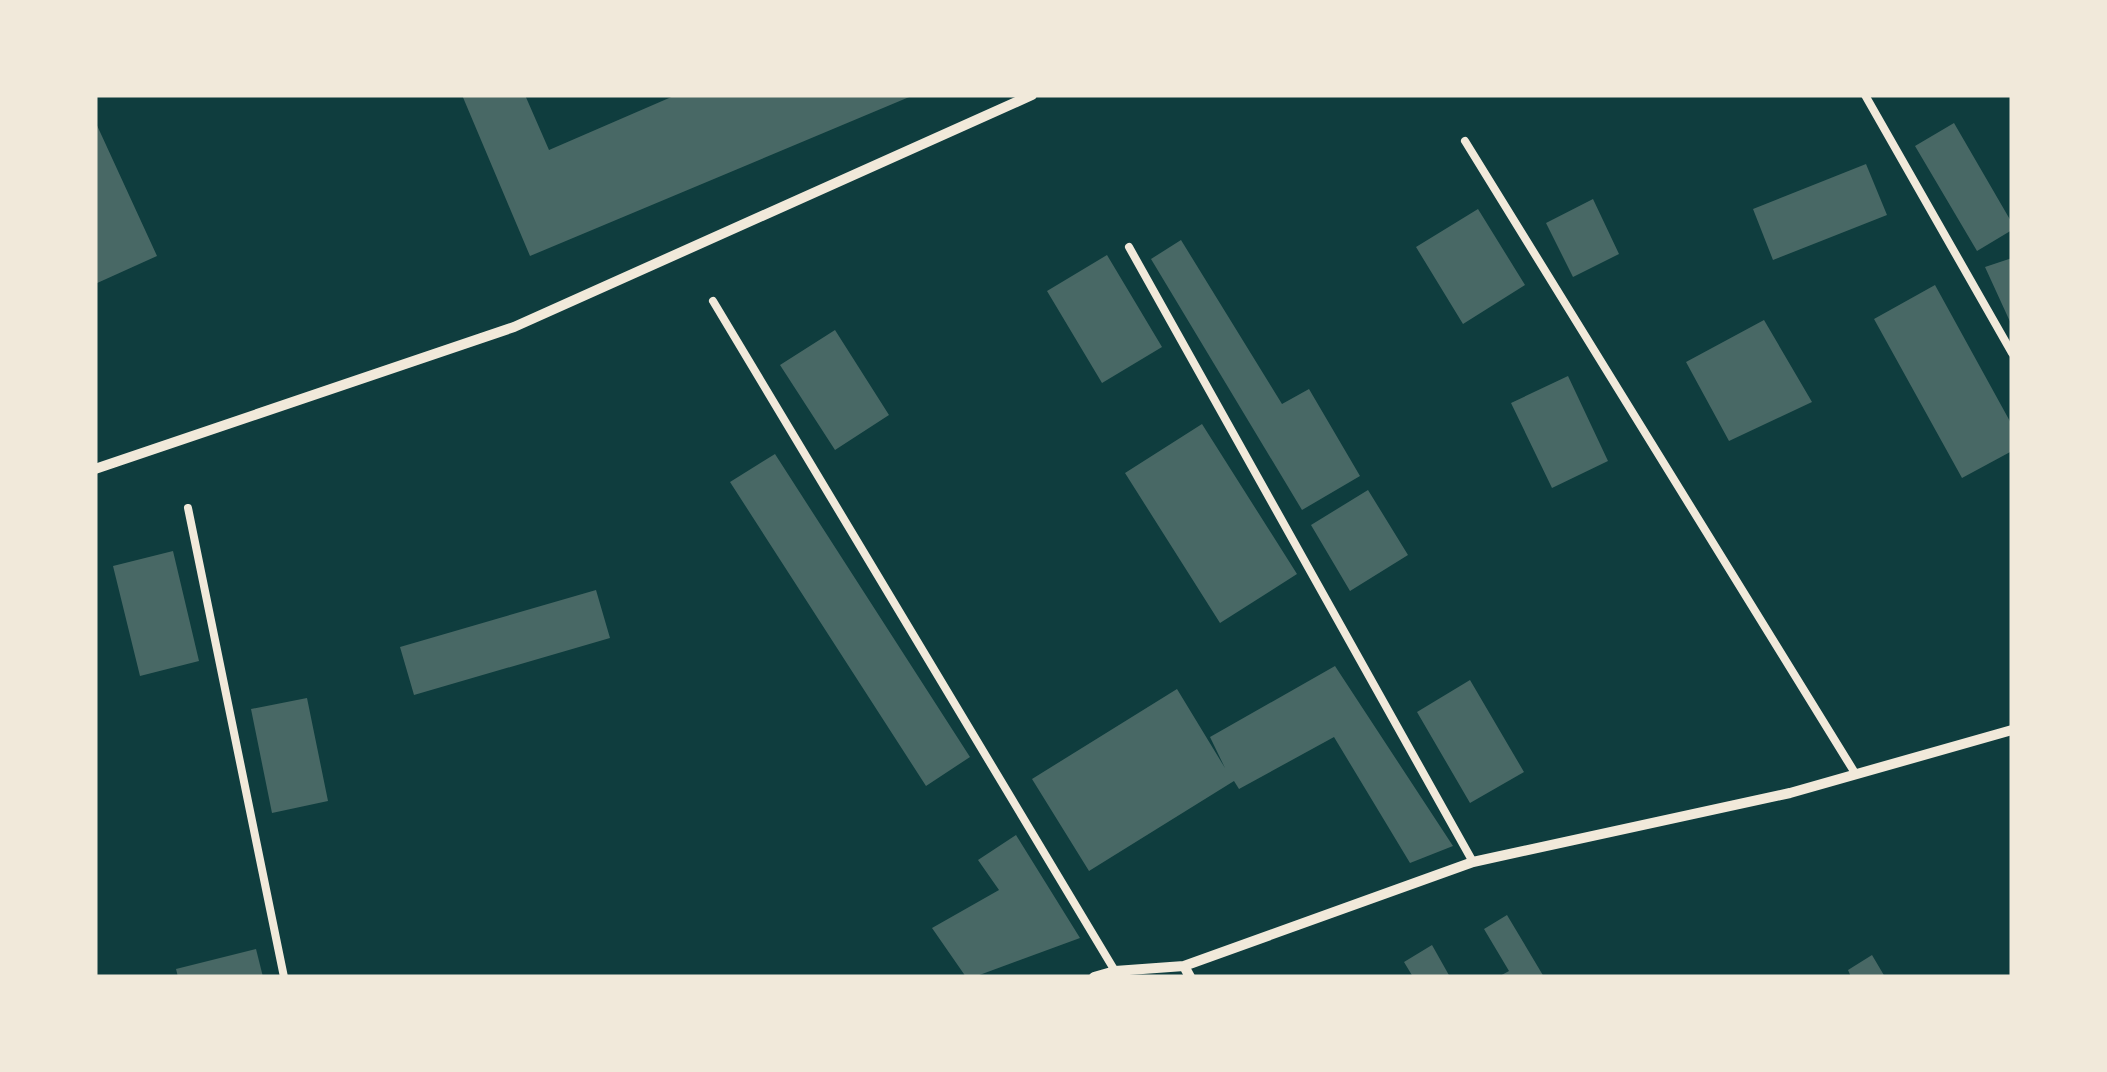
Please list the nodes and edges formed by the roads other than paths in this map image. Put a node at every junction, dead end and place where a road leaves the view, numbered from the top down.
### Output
1 (1032, 95) edge
2 (1865, 95) edge
3 (1465, 141) dead end
4 (1128, 247) dead end
5 (713, 301) dead end
6 (2012, 353) edge
7 (95, 469) edge
8 (188, 508) dead end
9 (2012, 730) edge
10 (1854, 773) junction
11 (1473, 862) junction
12 (1184, 966) junction
13 (1114, 971) junction
14 (284, 977) edge
15 (1094, 977) edge
16 (1190, 977) edge

1 - 7 street
2 - 6 lane
3 - 10 lane
4 - 11 lane
5 - 13 lane
8 - 14 lane
9 - 10 street
10 - 11 street
11 - 12 street
12 - 13 street
12 - 16 street
13 - 15 street

